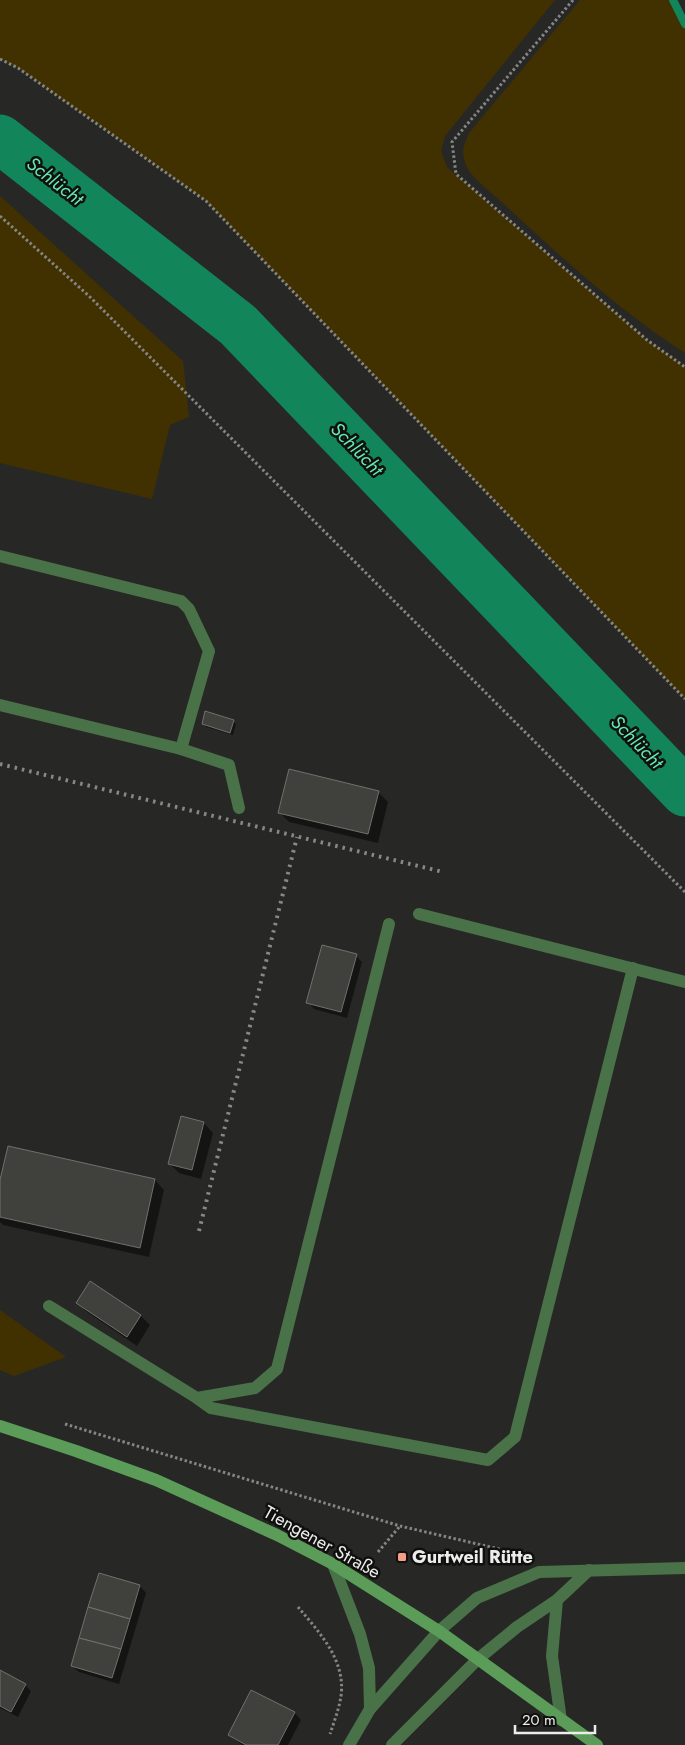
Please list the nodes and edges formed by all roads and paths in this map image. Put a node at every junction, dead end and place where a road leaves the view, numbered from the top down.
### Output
1 (573, 0) edge
2 (0, 59) edge
3 (0, 216) edge
4 (685, 368) edge
5 (0, 556) edge
6 (685, 699) edge
7 (0, 705) edge
8 (181, 749) junction
9 (239, 808) dead end
10 (685, 892) edge
11 (419, 914) dead end
12 (389, 924) dead end
13 (633, 968) junction
14 (685, 982) edge
15 (49, 1306) dead end
16 (197, 1398) junction
17 (56, 1421) dead end
18 (0, 1426) edge
19 (400, 1526) junction
20 (378, 1552) dead end
21 (532, 1557) dead end
22 (334, 1564) junction
23 (685, 1568) edge
24 (589, 1570) junction
25 (557, 1600) junction
26 (298, 1607) dead end
27 (439, 1631) junction
28 (478, 1659) junction
29 (370, 1709) junction
30 (561, 1720) junction
31 (329, 1737) dead end
32 (349, 1745) edge
33 (392, 1745) edge
34 (597, 1745) edge

1 - 4 path
2 - 6 path
3 - 10 path
5 - 8 street
7 - 8 street
8 - 9 street
11 - 13 street
12 - 16 street
13 - 14 street
13 - 16 street
15 - 16 street
17 - 19 path
18 - 22 main road, Tiengener Straße
19 - 20 path
19 - 21 path
22 - 27 main road, Tiengener Straße
22 - 29 street
23 - 24 street
24 - 25 street
24 - 27 street
25 - 28 street
25 - 30 street
26 - 31 path
27 - 28 main road, Tiengener Straße
27 - 29 street
28 - 30 main road, Tiengener Straße
28 - 33 street
29 - 32 street
30 - 34 main road, Tiengener Straße

